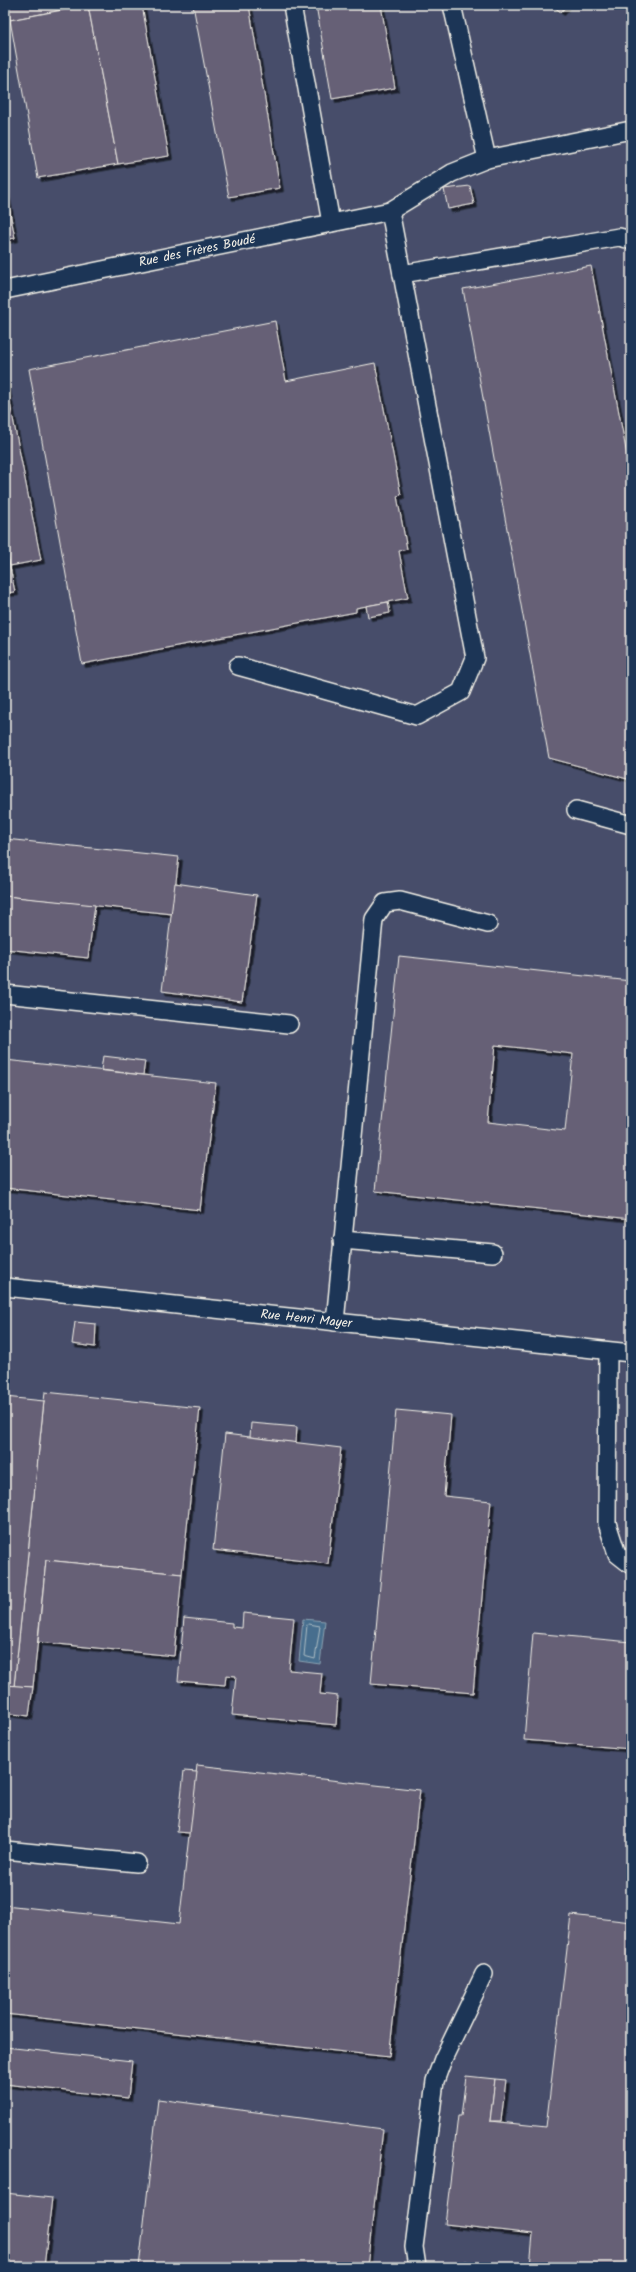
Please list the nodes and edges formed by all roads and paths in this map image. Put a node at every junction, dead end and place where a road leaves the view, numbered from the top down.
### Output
1 (292, 5) edge
2 (452, 5) edge
3 (631, 130) edge
4 (487, 159) junction
5 (390, 212) junction
6 (331, 223) junction
7 (631, 240) edge
8 (402, 274) junction
9 (5, 290) edge
10 (238, 666) dead end
11 (576, 810) dead end
12 (631, 825) edge
13 (488, 924) dead end
14 (5, 994) edge
15 (289, 1024) dead end
16 (342, 1240) junction
17 (493, 1253) dead end
18 (5, 1287) edge
19 (335, 1322) junction
20 (608, 1351) junction
21 (631, 1353) edge
22 (631, 1565) edge
23 (5, 1850) edge
24 (137, 1864) dead end
25 (484, 1974) dead end
26 (417, 2267) edge

1 - 6 lane
2 - 4 lane
3 - 4 lane
4 - 5 lane
5 - 6 lane, Rue des Frères Boudé
5 - 8 lane
6 - 9 lane, Rue des Frères Boudé
7 - 8 lane
8 - 10 lane
11 - 12 lane
13 - 16 lane
14 - 15 lane
16 - 17 lane
16 - 19 lane
18 - 19 lane, Rue Henri Mayer
19 - 20 lane, Rue Henri Mayer
20 - 21 lane, Rue Henri Mayer
20 - 22 lane
23 - 24 lane
25 - 26 lane

